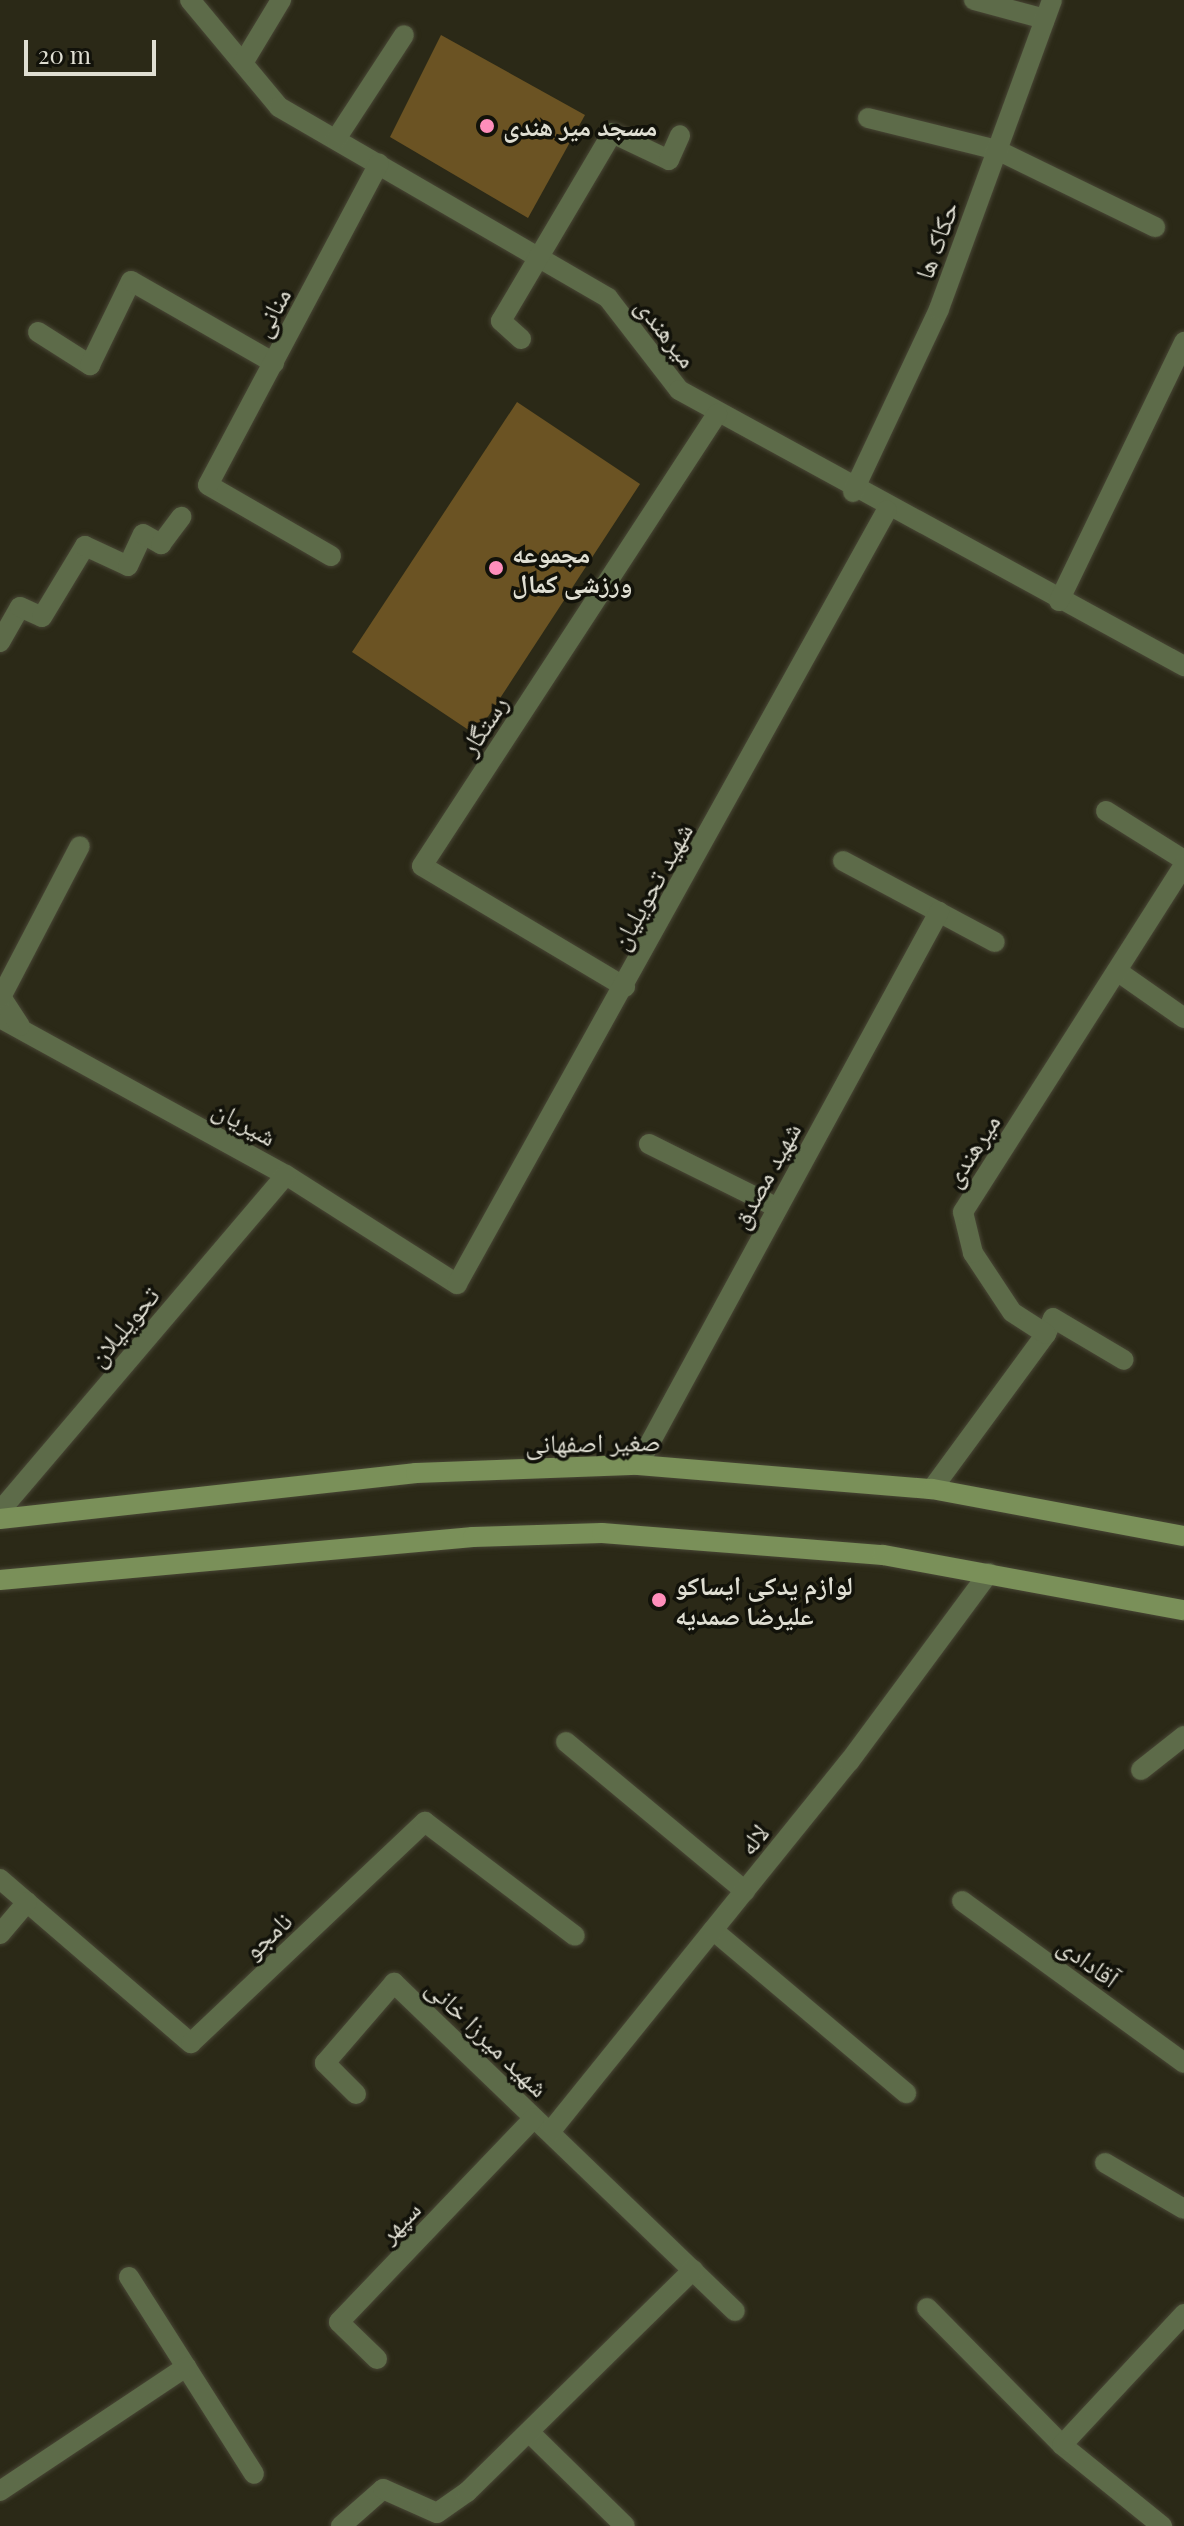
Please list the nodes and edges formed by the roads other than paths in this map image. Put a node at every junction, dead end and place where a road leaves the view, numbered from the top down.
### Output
1 (190, 0) edge
2 (281, 0) edge
3 (974, 0) edge
4 (1049, 10) edge
5 (404, 35) dead end
6 (243, 63) junction
7 (868, 118) dead end
8 (680, 135) dead end
9 (336, 139) junction
10 (997, 150) junction
11 (379, 164) junction
12 (1155, 227) dead end
13 (542, 256) junction
14 (38, 332) dead end
15 (521, 339) dead end
16 (1184, 342) edge
17 (274, 363) junction
18 (717, 414) junction
19 (853, 492) junction
20 (887, 510) junction
21 (181, 517) dead end
22 (331, 556) dead end
23 (1059, 601) junction
24 (0, 642) edge
25 (1184, 666) edge
26 (1106, 811) dead end
27 (80, 846) dead end
28 (843, 861) dead end
29 (1184, 862) edge
30 (939, 912) junction
31 (995, 942) dead end
32 (1117, 971) junction
33 (625, 987) junction
34 (0, 1018) edge
35 (1184, 1018) edge
36 (20, 1026) junction
37 (649, 1144) dead end
38 (286, 1175) junction
39 (776, 1207) junction
40 (457, 1284) joint
41 (1046, 1334) junction
42 (1124, 1360) dead end
43 (638, 1465) junction
44 (932, 1489) junction
45 (0, 1511) edge
46 (0, 1519) edge
47 (1184, 1536) edge
48 (989, 1573) junction
49 (0, 1580) edge
50 (1184, 1610) edge
51 (1184, 1736) edge
52 (566, 1742) dead end
53 (1141, 1770) dead end
54 (0, 1879) edge
55 (745, 1891) junction
56 (962, 1901) dead end
57 (27, 1902) junction
58 (713, 1930) junction
59 (0, 1934) edge
60 (575, 1936) dead end
61 (1184, 2063) edge
62 (906, 2093) dead end
63 (356, 2094) dead end
64 (534, 2118) junction
65 (550, 2132) junction
66 (1105, 2163) dead end
67 (1184, 2209) edge
68 (693, 2270) junction
69 (129, 2277) dead end
70 (927, 2308) dead end
71 (735, 2311) dead end
72 (1184, 2314) edge
73 (377, 2359) dead end
74 (186, 2367) junction
75 (529, 2432) junction
76 (1062, 2445) junction
77 (254, 2474) dead end
78 (0, 2491) edge
79 (341, 2526) edge
80 (625, 2526) edge
81 (1162, 2526) edge

1 - 6 street, میرهندی
2 - 6 street
3 - 4 street
4 - 10 street, حکاک ها
5 - 9 street
6 - 9 street, میرهندی
7 - 10 street
8 - 13 street
9 - 11 street, میرهندی
10 - 12 street
10 - 19 street, حکاک ها
11 - 13 street, میرهندی
11 - 17 street, منانی
13 - 15 street
13 - 18 street, میرهندی
14 - 17 street
16 - 23 street
17 - 22 street, منانی
18 - 19 street, میرهندی
18 - 33 street, رستگار
19 - 20 street, میرهندی
20 - 23 street, میرهندی
20 - 33 street, شهید تحویلیان
21 - 24 street
23 - 25 street, میرهندی
26 - 29 street
27 - 36 street
28 - 30 street
29 - 32 street, میرهندی
30 - 31 street
30 - 39 street, شهید مصدق
32 - 35 street
32 - 41 street, میرهندی
33 - 40 street, شهید تحویلیان
34 - 36 street, شیریان
36 - 38 street, شیریان
37 - 39 street
38 - 40 street, شیریان
38 - 45 street, تحویلیلان
39 - 43 street, شهید مصدق
41 - 42 street
41 - 44 street
43 - 44 main road, صغیر اصفهانی
43 - 46 main road, صغیر اصفهانی
44 - 47 main road, صغیر اصفهانی
48 - 49 main road
48 - 50 main road
48 - 55 street, لاله
51 - 53 street
52 - 55 street
54 - 57 street, نامجو
55 - 58 street, لاله
56 - 61 street, آقادادی
57 - 59 street
57 - 60 street, نامجو
58 - 62 street
58 - 65 street, لاله
63 - 64 street, شهید میرزا خانی
64 - 65 street, شهید میرزا خانی
64 - 73 street, سپهر
65 - 68 street, شهید میرزا خانی
66 - 67 street
68 - 71 street, شهید میرزا خانی
68 - 75 street
69 - 74 street
70 - 76 street
72 - 76 street
74 - 77 street
74 - 78 street
75 - 79 street
75 - 80 street
76 - 81 street

